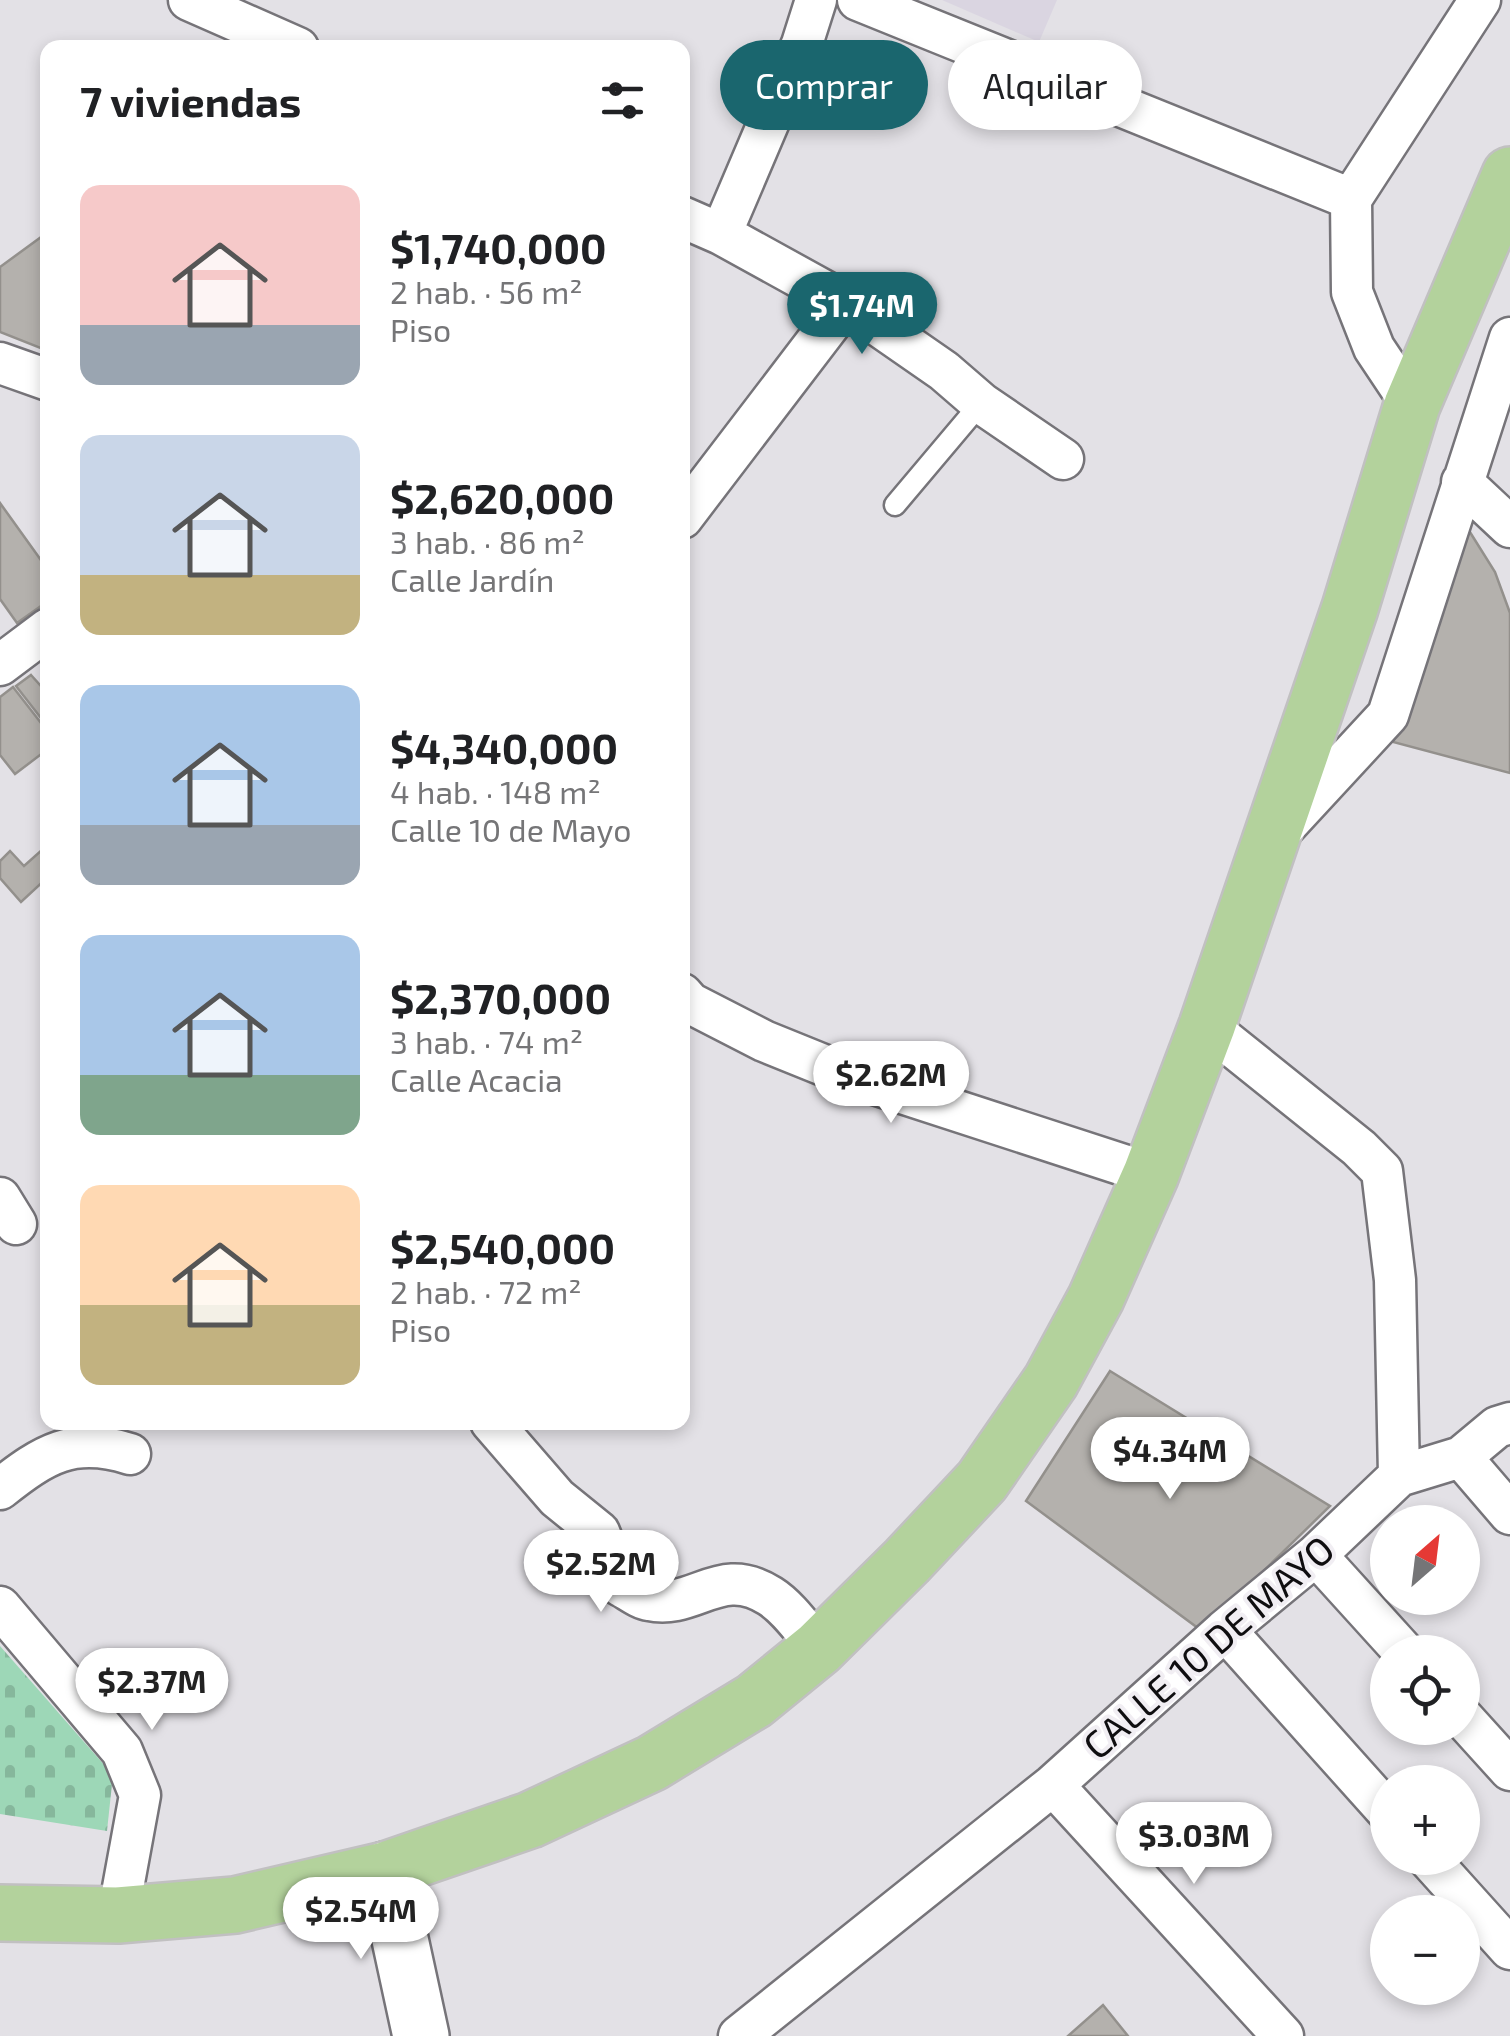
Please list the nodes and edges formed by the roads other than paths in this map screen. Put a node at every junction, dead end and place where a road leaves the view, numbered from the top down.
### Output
1 (190, 0) edge
2 (816, 0) edge
3 (858, 0) edge
4 (1480, 0) edge
5 (280, 40) edge
6 (1351, 199) junction
7 (1507, 200) edge
8 (690, 220) edge
9 (722, 234) junction
10 (846, 303) junction
11 (1510, 338) edge
12 (0, 363) edge
13 (40, 377) edge
14 (981, 403) junction
15 (1412, 405) junction
16 (1063, 458) dead end
17 (1462, 482) junction
18 (896, 505) dead end
19 (690, 508) edge
20 (1510, 528) edge
21 (40, 634) edge
22 (0, 665) edge
23 (1268, 844) junction
24 (690, 1002) edge
25 (1207, 1026) junction
26 (1151, 1174) junction
27 (1510, 1423) edge
28 (499, 1430) edge
29 (130, 1454) dead end
30 (1462, 1458) junction
31 (1399, 1476) junction
32 (0, 1488) edge
33 (1510, 1514) edge
34 (1316, 1555) junction
35 (0, 1607) edge
36 (1225, 1630) junction
37 (1389, 1635) edge
38 (819, 1648) junction
39 (1480, 1738) edge
40 (1510, 1770) edge
41 (1053, 1785) junction
42 (1370, 1792) edge
43 (385, 1870) junction
44 (1443, 1875) edge
45 (0, 1913) edge
46 (118, 1914) junction
47 (1510, 1949) edge
48 (421, 2036) edge
49 (739, 2036) edge
50 (1283, 2036) edge

1 - 5 street
2 - 9 street
3 - 6 street
4 - 6 street
6 - 15 street
7 - 15 highway
8 - 9 street
9 - 10 street
10 - 14 street
10 - 19 street
11 - 17 street
12 - 13 street
14 - 16 street
14 - 18 lane
15 - 23 highway
17 - 20 street
17 - 23 street
21 - 22 street
23 - 25 highway
24 - 26 street
25 - 26 highway
25 - 31 street
26 - 38 highway
27 - 30 street
28 - 38 street
29 - 32 street
30 - 31 street
30 - 33 street
31 - 34 street, CALLE 10 DE MAYO
34 - 36 street, CALLE 10 DE MAYO
34 - 37 street
35 - 46 street
36 - 41 street, CALLE 10 DE MAYO
36 - 42 street
38 - 43 highway
39 - 40 street
41 - 49 street, CALLE 10 DE MAYO
41 - 50 street
43 - 46 highway
43 - 48 main road
44 - 47 street
45 - 46 highway

